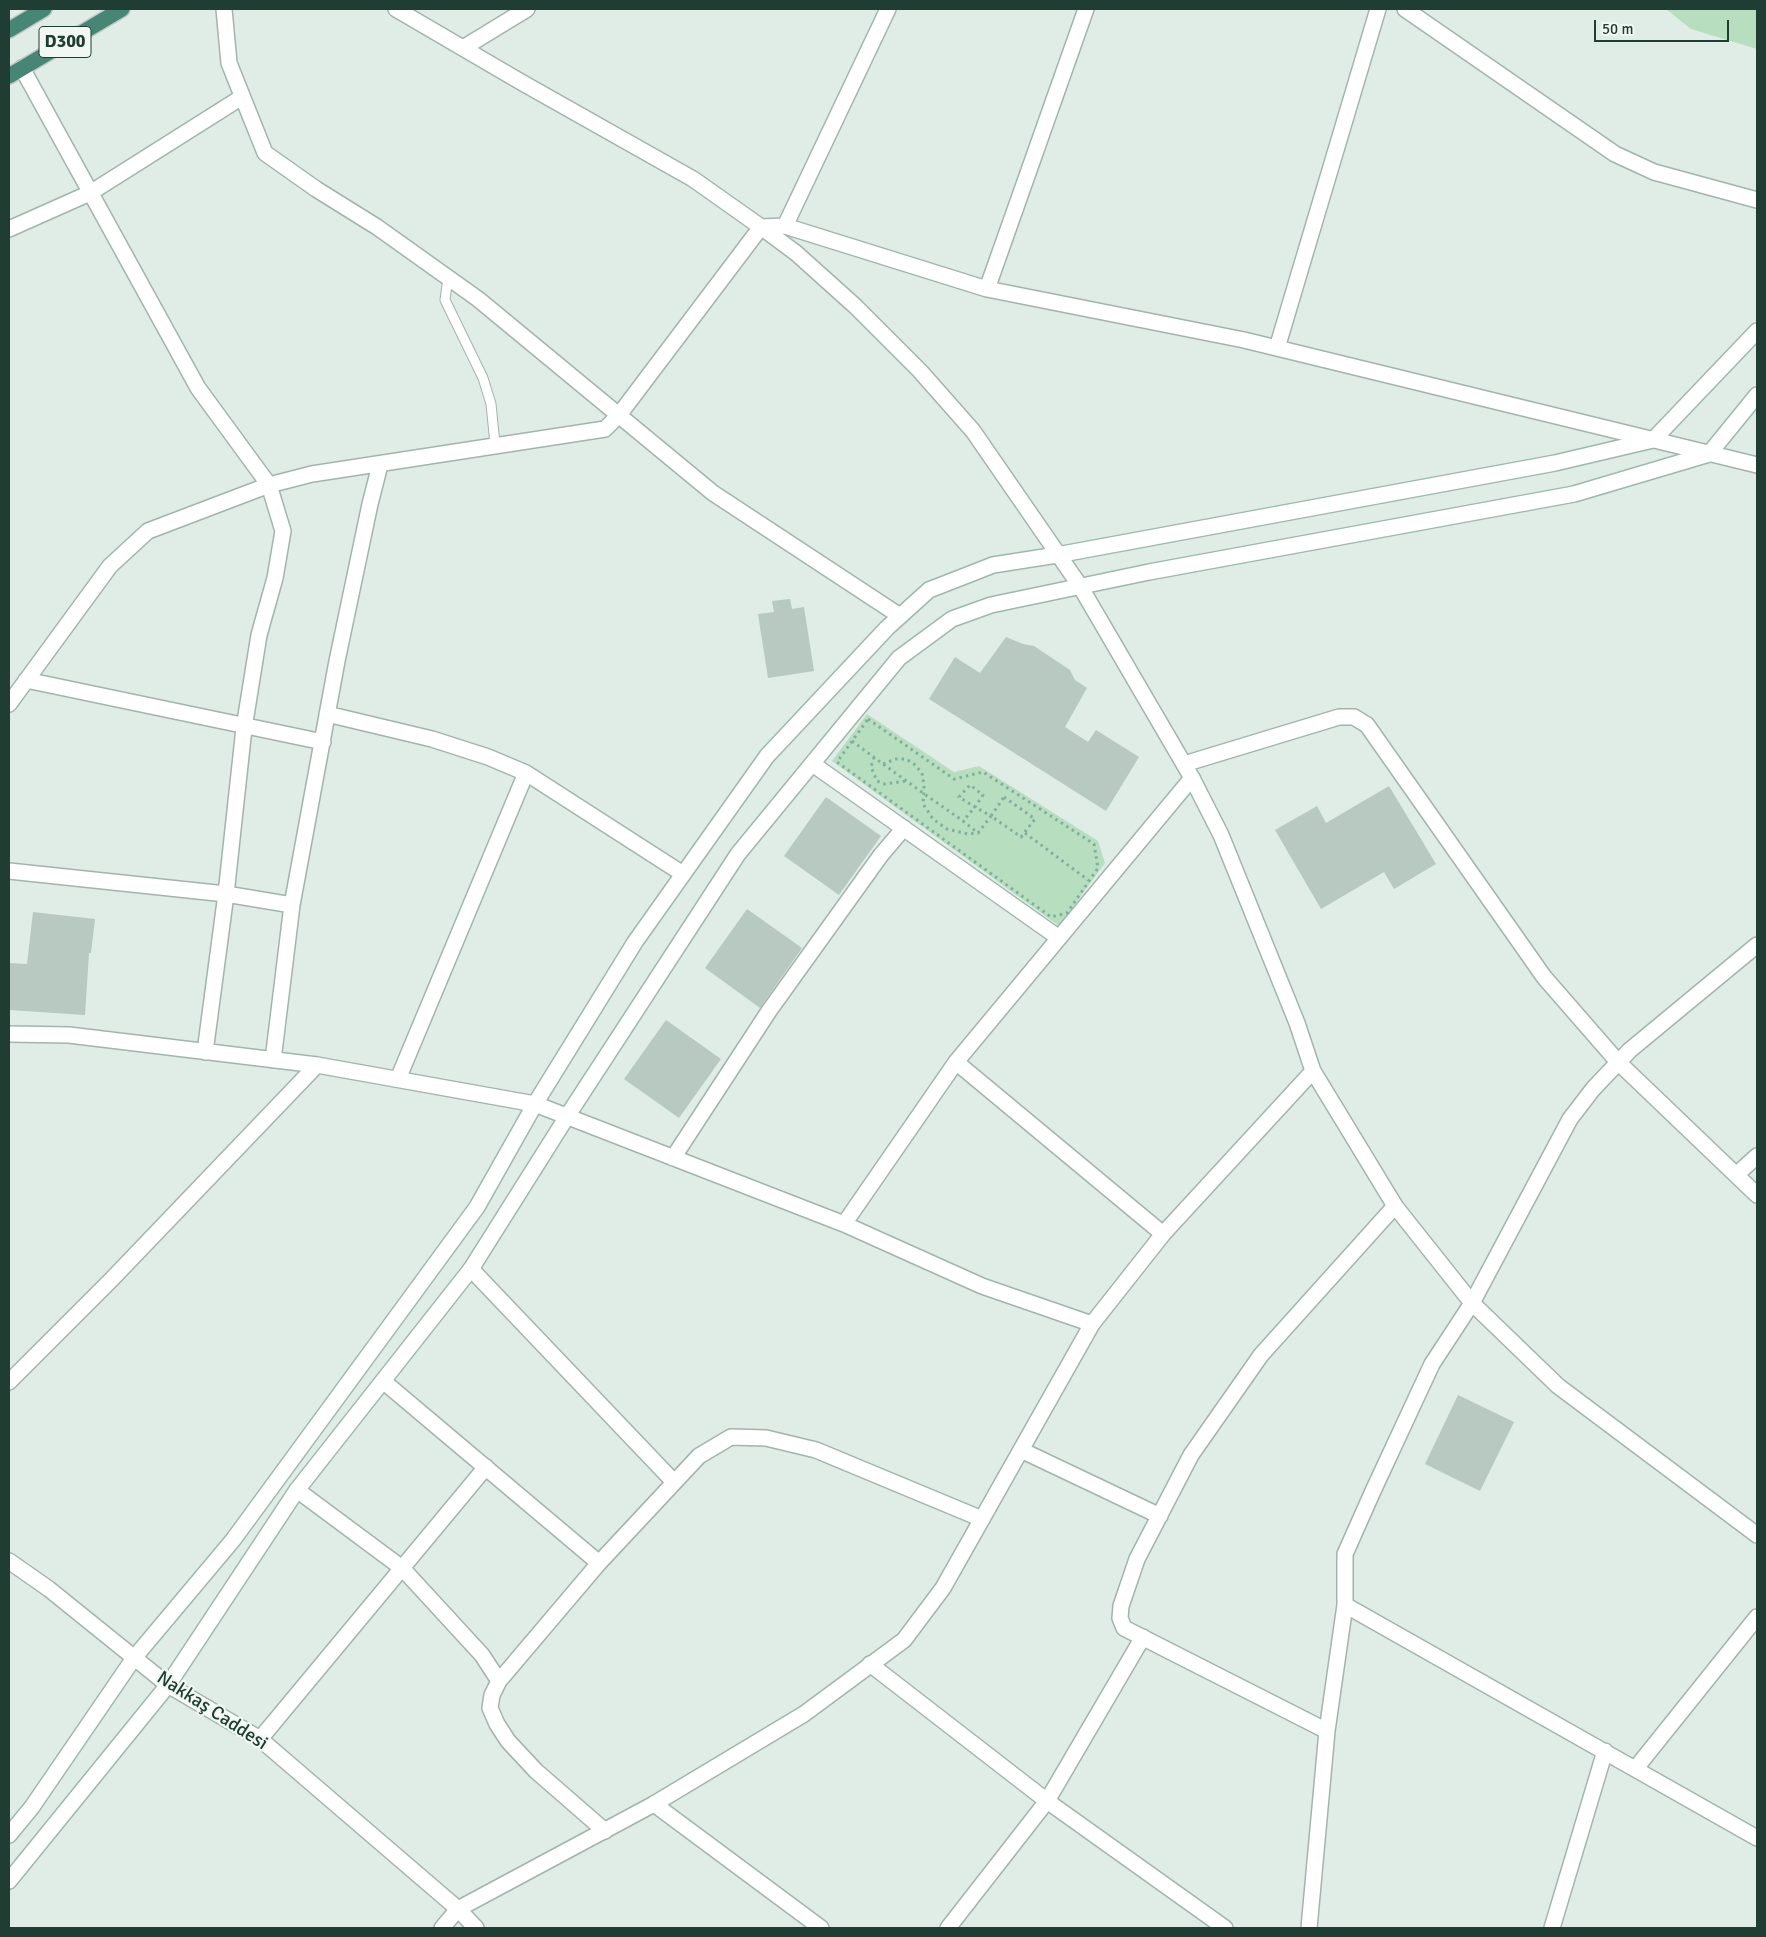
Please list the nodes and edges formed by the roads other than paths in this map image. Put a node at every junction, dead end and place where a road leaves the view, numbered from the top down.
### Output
1 (44, 9) edge
2 (122, 9) edge
3 (224, 9) edge
4 (396, 9) edge
5 (527, 9) edge
6 (888, 9) edge
7 (1086, 9) edge
8 (1378, 9) edge
9 (1405, 9) edge
10 (9, 30) edge
11 (463, 48) junction
12 (22, 68) junction
13 (9, 76) edge
14 (242, 97) junction
15 (90, 192) junction
16 (1757, 200) edge
17 (785, 226) junction
18 (761, 227) junction
19 (9, 229) edge
20 (448, 278) junction
21 (987, 289) junction
22 (1757, 331) edge
23 (1277, 348) junction
24 (1757, 394) edge
25 (619, 416) junction
26 (1653, 440) junction
27 (495, 444) junction
28 (1709, 454) junction
29 (380, 465) junction
30 (1757, 465) edge
31 (269, 485) junction
32 (1057, 555) junction
33 (1080, 586) junction
34 (900, 616) junction
35 (26, 680) junction
36 (9, 704) edge
37 (328, 714) junction
38 (244, 728) junction
39 (322, 742) junction
40 (1184, 764) junction
41 (814, 765) junction
42 (526, 773) junction
43 (1192, 778) junction
44 (904, 828) junction
45 (9, 872) edge
46 (683, 874) junction
47 (226, 894) junction
48 (292, 904) junction
49 (1059, 938) junction
50 (1757, 945) edge
51 (9, 1034) edge
52 (205, 1052) junction
53 (273, 1060) junction
54 (956, 1062) junction
55 (1618, 1062) junction
56 (317, 1065) junction
57 (1312, 1071) junction
58 (398, 1080) junction
59 (535, 1104) junction
60 (568, 1115) junction
61 (1757, 1156) edge
62 (673, 1158) junction
63 (1736, 1175) junction
64 (1757, 1195) edge
65 (1395, 1206) junction
66 (844, 1224) junction
67 (1163, 1234) junction
68 (472, 1269) junction
69 (1472, 1303) junction
70 (1092, 1324) junction
71 (383, 1380) junction
72 (9, 1382) edge
73 (1021, 1450) junction
74 (486, 1467) junction
75 (674, 1482) junction
76 (297, 1490) junction
77 (1160, 1516) junction
78 (982, 1519) junction
79 (1757, 1535) edge
80 (9, 1560) edge
81 (599, 1563) junction
82 (402, 1568) junction
83 (1345, 1605) junction
84 (1757, 1616) edge
85 (1143, 1637) junction
86 (134, 1658) junction
87 (870, 1664) junction
88 (498, 1681) junction
89 (168, 1685) junction
90 (1327, 1731) junction
91 (260, 1739) junction
92 (1605, 1751) junction
93 (1636, 1768) junction
94 (1047, 1801) junction
95 (654, 1804) junction
96 (605, 1831) junction
97 (9, 1836) edge
98 (1757, 1838) edge
99 (9, 1882) edge
100 (458, 1908) junction
101 (817, 1927) edge
102 (442, 1928) edge
103 (476, 1928) edge
104 (948, 1928) edge
105 (1225, 1928) edge
106 (1309, 1928) edge
107 (1552, 1928) edge

1 - 10 highway, D300
2 - 12 highway, D300
3 - 14 street
4 - 11 street
5 - 11 street
6 - 17 street
7 - 21 street
8 - 23 street
9 - 16 street
11 - 18 street
12 - 13 highway, D300
12 - 15 street
14 - 15 street
14 - 20 street
15 - 19 street
15 - 31 street
17 - 18 street
17 - 21 street
18 - 25 street
18 - 32 street
20 - 25 street
20 - 27 lane
21 - 23 street
22 - 26 street
23 - 26 street
24 - 28 street
25 - 27 street
25 - 34 street
26 - 28 street
26 - 32 street
27 - 29 street
28 - 30 street
28 - 33 street
29 - 31 street
29 - 37 street
31 - 35 street
31 - 38 street
32 - 33 street
32 - 34 street
33 - 40 street
33 - 41 street
34 - 46 street
35 - 36 street
35 - 38 street
37 - 39 street
37 - 42 street
38 - 39 street
38 - 47 street
39 - 48 street
40 - 43 street
40 - 55 street
41 - 44 street
41 - 60 street
42 - 46 street
42 - 58 street
43 - 49 street
43 - 57 street
44 - 49 street
44 - 62 street
45 - 47 street
46 - 59 street
47 - 48 street
47 - 52 street
48 - 53 street
49 - 54 street
50 - 55 street
51 - 52 street
52 - 53 street
53 - 56 street
54 - 66 street
54 - 67 street
55 - 63 street
55 - 69 street
56 - 58 street
56 - 72 street
57 - 65 street
57 - 67 street
58 - 59 street
59 - 60 street
59 - 86 street
60 - 62 street
60 - 68 street
61 - 63 street
62 - 66 street
63 - 64 street
65 - 69 street
65 - 77 street
66 - 70 street
67 - 70 street
68 - 71 street
68 - 75 street
69 - 79 street
69 - 83 street
70 - 73 street
71 - 74 street
71 - 76 street
73 - 77 street
73 - 78 street
74 - 81 street
74 - 82 street
75 - 78 street
75 - 81 street
76 - 82 street
76 - 89 street
77 - 85 street
78 - 87 street
80 - 86 street, Nakkaş Caddesi
81 - 88 street
82 - 88 street
82 - 91 street
83 - 90 street
83 - 92 street
84 - 93 street
85 - 90 street
85 - 94 street
86 - 89 street, Nakkaş Caddesi
86 - 97 street
87 - 94 street
87 - 95 street
88 - 96 street
89 - 91 street, Nakkaş Caddesi
89 - 99 street
90 - 106 street
91 - 100 street, Nakkaş Caddesi
92 - 93 street
92 - 107 street
93 - 98 street
94 - 104 street
94 - 105 street
95 - 96 street
95 - 101 street
96 - 100 street
100 - 102 street
100 - 103 street, Nakkaş Caddesi

